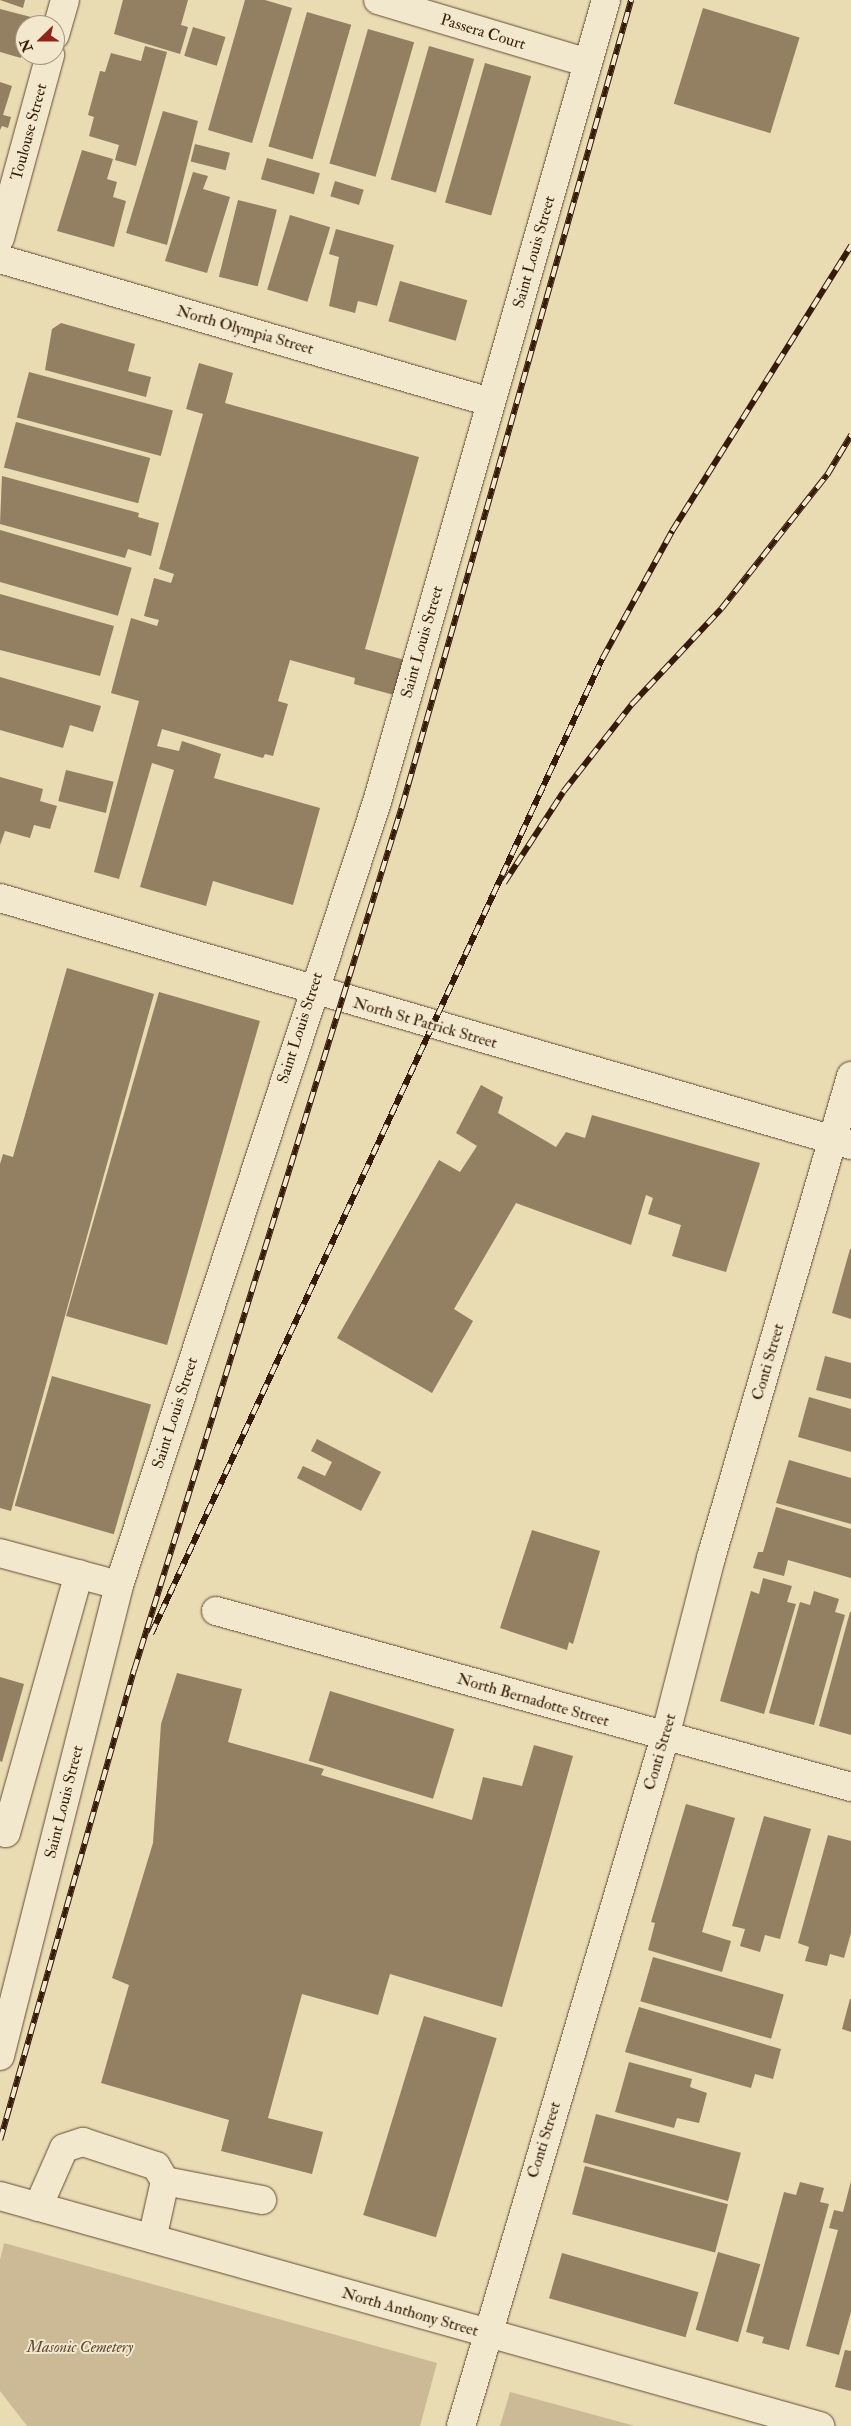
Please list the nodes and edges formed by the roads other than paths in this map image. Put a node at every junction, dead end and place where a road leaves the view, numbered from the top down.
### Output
1 (64, 0) edge
2 (378, 0) edge
3 (606, 0) edge
4 (60, 15) edge
5 (588, 63) junction
6 (47, 65) edge
7 (0, 238) edge
8 (0, 259) edge
9 (490, 402) junction
10 (0, 898) edge
11 (312, 990) junction
12 (851, 1076) edge
13 (842, 1143) edge
14 (0, 1553) edge
15 (79, 1574) junction
16 (119, 1585) junction
17 (216, 1611) dead end
18 (665, 1737) junction
19 (851, 1788) edge
20 (3, 1832) edge
21 (0, 2056) edge
22 (165, 2181) junction
23 (0, 2196) edge
24 (262, 2200) dead end
25 (38, 2207) junction
26 (152, 2239) junction
27 (487, 2334) junction
28 (460, 2426) edge
29 (820, 2426) edge

1 - 4 street
2 - 5 street, Passera Court
3 - 5 street, Saint Louis Street
5 - 9 street, Saint Louis Street
6 - 7 street, Toulouse Street
8 - 9 street, North Olympia Street
9 - 11 street, Saint Louis Street
10 - 11 street, North St Patrick Street
11 - 13 street, North St Patrick Street
11 - 16 street, Saint Louis Street
12 - 13 street, Conti Street
13 - 18 street, Conti Street
14 - 15 street
15 - 16 street
15 - 20 street
16 - 21 street, Saint Louis Street
17 - 18 street, North Bernadotte Street
18 - 19 street, North Bernadotte Street
18 - 27 street, Conti Street
22 - 24 street
22 - 25 street
22 - 26 street
23 - 25 street, North Anthony Street
25 - 26 street, North Anthony Street
26 - 27 street, North Anthony Street
27 - 28 street, Conti Street
27 - 29 street, North Anthony Street

